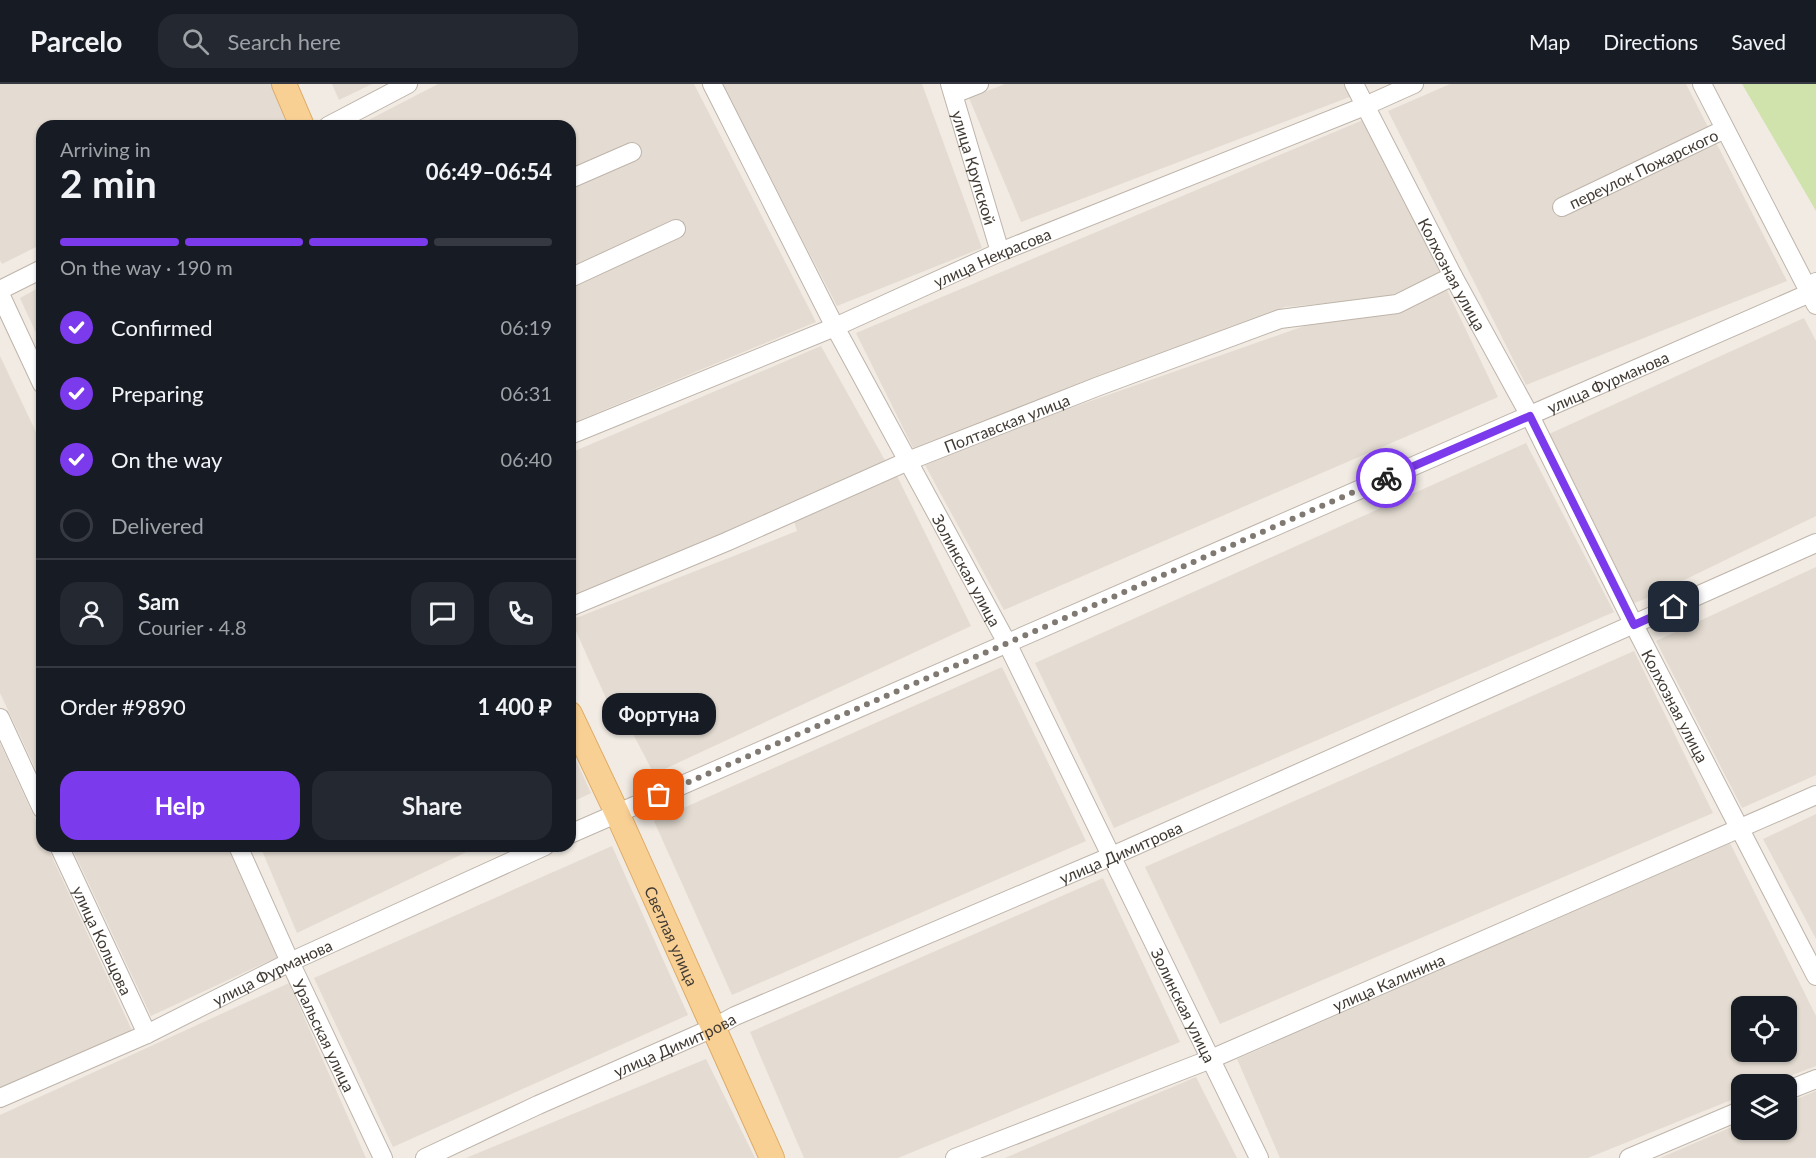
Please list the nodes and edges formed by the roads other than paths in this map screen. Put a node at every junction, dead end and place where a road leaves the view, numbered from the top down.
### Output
1 (284, 84) edge
2 (408, 84) edge
3 (712, 84) edge
4 (979, 84) edge
5 (1354, 84) edge
6 (1414, 84) edge
7 (1702, 84) edge
8 (952, 89) edge
9 (1365, 106) junction
10 (299, 120) edge
11 (339, 120) edge
12 (1725, 129) junction
13 (632, 152) dead end
14 (576, 177) edge
15 (1562, 207) dead end
16 (676, 229) dead end
17 (1000, 252) junction
18 (36, 272) edge
19 (576, 275) edge
20 (1453, 276) junction
21 (0, 292) edge
22 (1814, 293) edge
23 (835, 327) junction
24 (36, 371) edge
25 (1530, 416) junction
26 (576, 433) edge
27 (908, 461) junction
28 (1816, 543) edge
29 (576, 604) edge
30 (1634, 625) junction
31 (1007, 643) junction
32 (0, 718) edge
33 (576, 727) edge
34 (1816, 795) edge
35 (36, 796) edge
36 (617, 813) junction
37 (1740, 829) junction
38 (576, 831) edge
39 (62, 852) edge
40 (240, 852) edge
41 (532, 852) edge
42 (1112, 856) junction
43 (290, 962) junction
44 (1816, 976) edge
45 (713, 1028) junction
46 (147, 1034) junction
47 (1211, 1059) junction
48 (1816, 1079) edge
49 (1797, 1087) edge
50 (0, 1098) edge
51 (1731, 1115) edge
52 (383, 1158) edge
53 (425, 1158) edge
54 (772, 1158) edge
55 (955, 1158) edge
56 (1259, 1158) edge
57 (1629, 1158) edge

1 - 10 main road
2 - 11 street
3 - 23 street, Золинская улица
4 - 8 street
5 - 9 street, Колхозная улица
6 - 9 street, улица Некрасова
7 - 12 street
8 - 17 street, улица Крупской
9 - 17 street, улица Некрасова
9 - 20 street, Колхозная улица
12 - 15 street, переулок Пожарского
12 - 22 street
13 - 14 street
16 - 19 street
17 - 23 street, улица Некрасова
18 - 21 street
20 - 25 street, Колхозная улица
20 - 27 street, Полтавская улица
21 - 24 street
22 - 25 street, улица Фурманова
23 - 26 street, улица Некрасова
23 - 27 street, Золинская улица
25 - 30 street, Колхозная улица
25 - 31 street, улица Фурманова
27 - 29 street, Полтавская улица
27 - 31 street, Золинская улица
28 - 30 street, улица Димитрова
30 - 37 street, Колхозная улица
30 - 42 street, улица Димитрова
31 - 36 street, улица Фурманова
31 - 42 street, Золинская улица
32 - 35 street
33 - 36 main road, Светлая улица
34 - 37 street, улица Калинина
36 - 38 street, улица Фурманова
36 - 45 main road, Светлая улица
37 - 44 street, Колхозная улица
37 - 47 street, улица Калинина
39 - 46 street, улица Кольцова
40 - 43 street, Уральская улица
41 - 43 street, улица Фурманова
42 - 45 street, улица Димитрова
42 - 47 street, Золинская улица
43 - 46 street, улица Фурманова
43 - 52 street, Уральская улица
45 - 53 street, улица Димитрова
45 - 54 main road, Светлая улица
46 - 50 street, улица Фурманова
47 - 55 street, улица Калинина
47 - 56 street, Золинская улица
48 - 49 street
51 - 57 street

